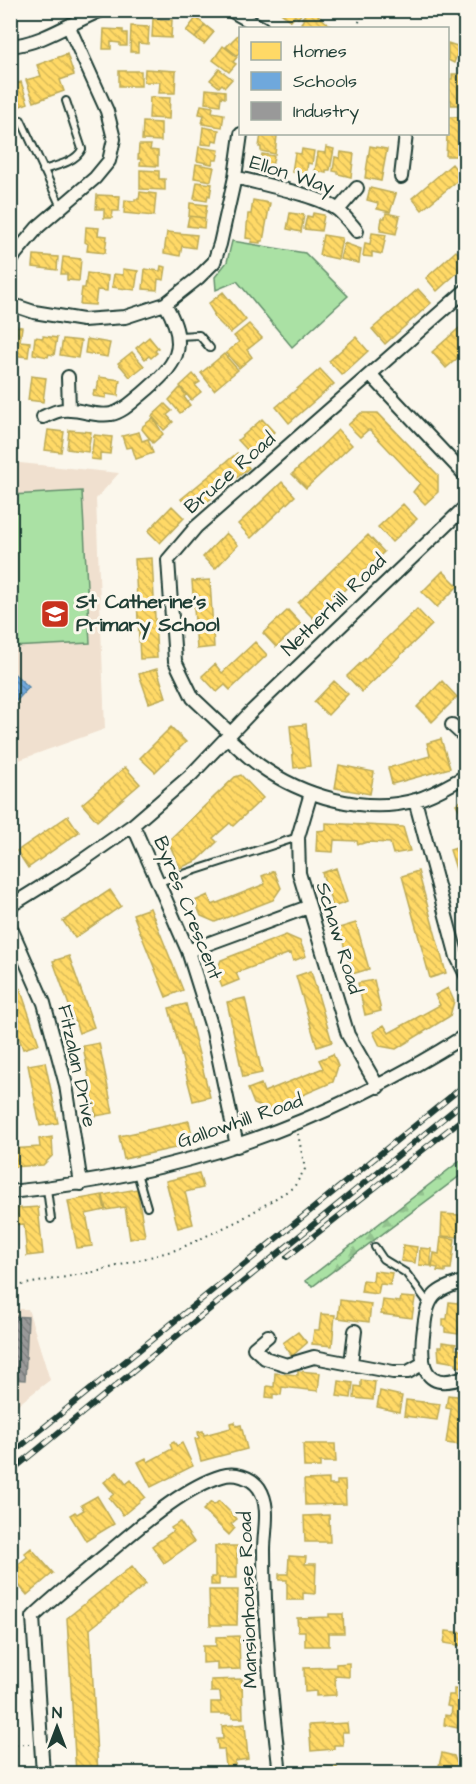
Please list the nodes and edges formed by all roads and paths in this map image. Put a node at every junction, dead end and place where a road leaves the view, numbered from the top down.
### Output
1 (102, 10) edge
2 (230, 10) edge
3 (363, 10) edge
4 (69, 27) junction
5 (260, 27) edge
6 (357, 27) edge
7 (10, 46) edge
8 (66, 101) dead end
9 (21, 120) dead end
10 (241, 135) edge
11 (406, 135) edge
12 (43, 170) junction
13 (235, 177) junction
14 (400, 177) dead end
15 (357, 189) dead end
16 (61, 208) junction
17 (338, 210) junction
18 (357, 231) dead end
19 (10, 263) edge
20 (465, 290) edge
21 (10, 304) edge
22 (165, 304) junction
23 (178, 336) junction
24 (210, 348) dead end
25 (371, 375) junction
26 (68, 377) dead end
27 (69, 410) junction
28 (43, 417) dead end
29 (465, 476) edge
30 (465, 506) edge
31 (465, 517) edge
32 (452, 725) dead end
33 (229, 736) junction
34 (465, 738) edge
35 (465, 776) edge
36 (311, 794) junction
37 (415, 800) junction
38 (133, 825) junction
39 (298, 837) junction
40 (159, 882) junction
41 (10, 906) edge
42 (308, 907) junction
43 (10, 926) edge
44 (188, 951) junction
45 (465, 975) edge
46 (465, 1035) edge
47 (378, 1086) junction
48 (294, 1125) junction
49 (237, 1146) junction
50 (137, 1173) junction
51 (81, 1184) junction
52 (47, 1189) junction
53 (10, 1192) edge
54 (147, 1207) dead end
55 (51, 1219) dead end
56 (375, 1247) dead end
57 (465, 1281) edge
58 (10, 1287) edge
59 (429, 1304) junction
60 (355, 1331) dead end
61 (268, 1336) dead end
62 (351, 1363) junction
63 (422, 1364) junction
64 (465, 1376) edge
65 (41, 1743) junction
66 (10, 1745) edge
67 (43, 1773) edge
68 (280, 1773) edge

1 - 4 street
2 - 5 street
3 - 6 path
4 - 7 street
4 - 16 street
8 - 12 lane
9 - 12 lane
10 - 13 street, Ellon Way
11 - 14 street
12 - 16 lane
13 - 17 street, Ellon Way
13 - 22 street, Ellon Way
15 - 17 street, Ellon Way
16 - 19 street
17 - 18 street, Ellon Way
20 - 25 street, Bruce Road
21 - 22 street, Ellon Way
22 - 23 street
23 - 24 lane
23 - 27 street
25 - 29 street
25 - 33 street, Bruce Road
26 - 27 street
27 - 28 street
30 - 33 street, Netherhill Road
31 - 33 street, Netherhill Road
32 - 34 street
33 - 36 street, Bruce Road
33 - 38 street, Netherhill Road
35 - 37 street, Bruce Road
36 - 37 street, Bruce Road
36 - 39 street, Schaw Road
37 - 45 street
38 - 40 street, Byres Crescent
38 - 41 street, Netherhill Road
39 - 40 lane
39 - 42 street, Schaw Road
40 - 44 street, Byres Crescent
42 - 44 street
42 - 47 street, Schaw Road
43 - 51 street, Fitzalan Drive
44 - 49 street, Byres Crescent
46 - 47 street, Gallowhill Road
47 - 48 street, Gallowhill Road
48 - 49 street, Gallowhill Road
48 - 58 path
49 - 50 street, Gallowhill Road
50 - 51 street, Gallowhill Road
50 - 54 lane
51 - 52 street, Gallowhill Road
52 - 53 street, Gallowhill Road
52 - 55 lane
56 - 59 lane
57 - 59 street
59 - 63 street
60 - 62 street
61 - 62 street
62 - 63 street
63 - 64 street
65 - 66 path
65 - 67 street
65 - 68 street, Mansionhouse Road

